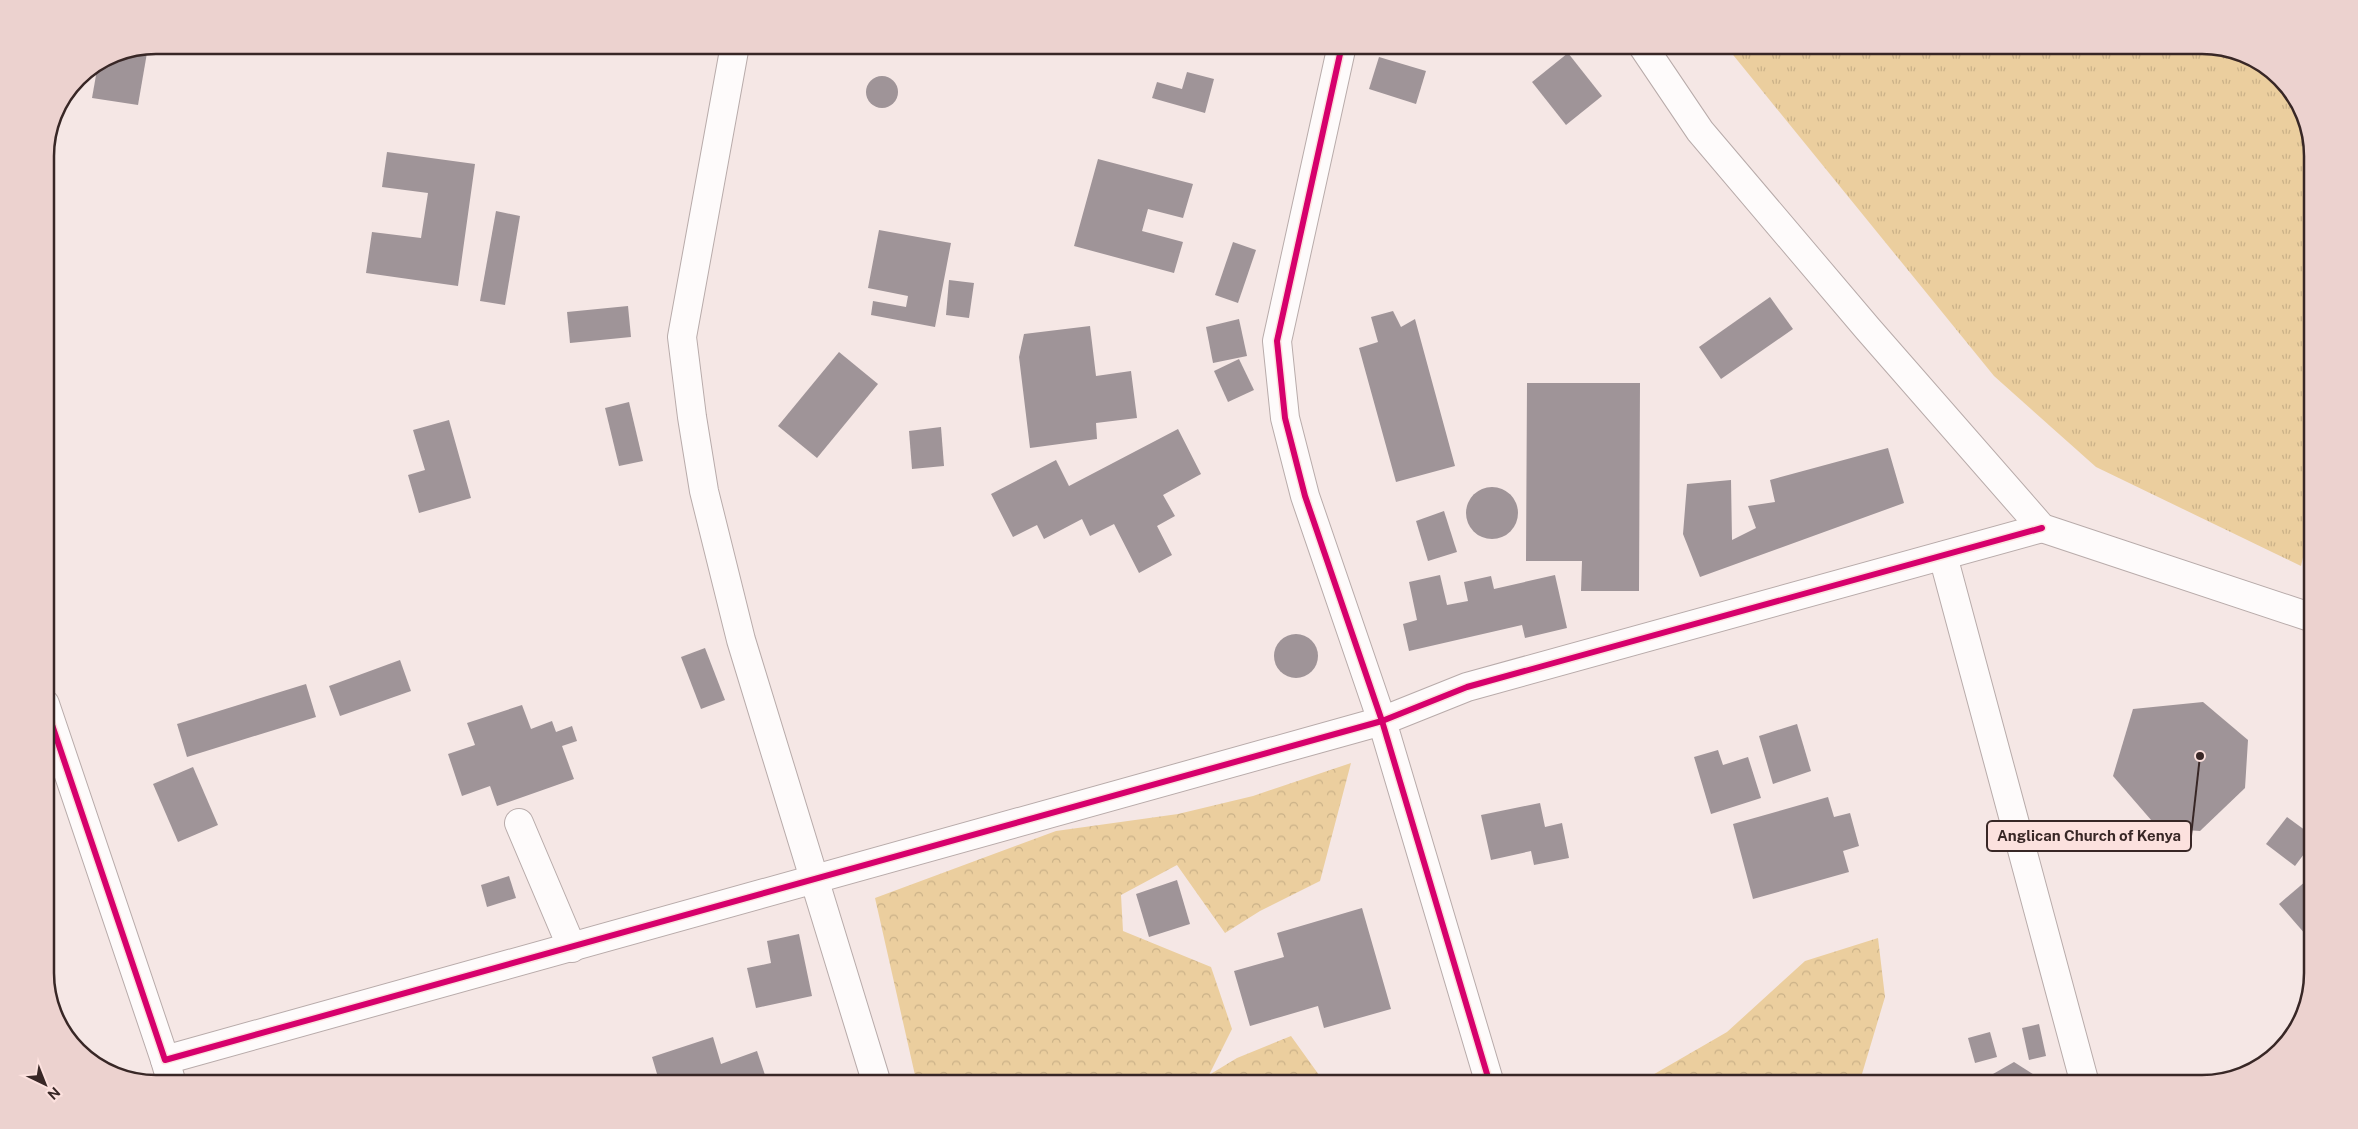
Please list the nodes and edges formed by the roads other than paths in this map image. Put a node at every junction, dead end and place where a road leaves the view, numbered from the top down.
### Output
1 (733, 54) edge
2 (1340, 54) edge
3 (1648, 54) edge
4 (2042, 528) junction
5 (1943, 556) junction
6 (2304, 615) edge
7 (1382, 721) junction
8 (54, 731) edge
9 (519, 823) dead end
10 (814, 881) junction
11 (572, 948) junction
12 (168, 1072) edge
13 (874, 1075) edge
14 (1487, 1075) edge
15 (2083, 1075) edge

1 - 10 street
2 - 7 street
3 - 4 street
4 - 5 street
4 - 6 street
5 - 7 street
5 - 15 street
7 - 10 street
7 - 14 street
8 - 12 street
9 - 11 street
10 - 11 street
10 - 13 street
11 - 12 street

